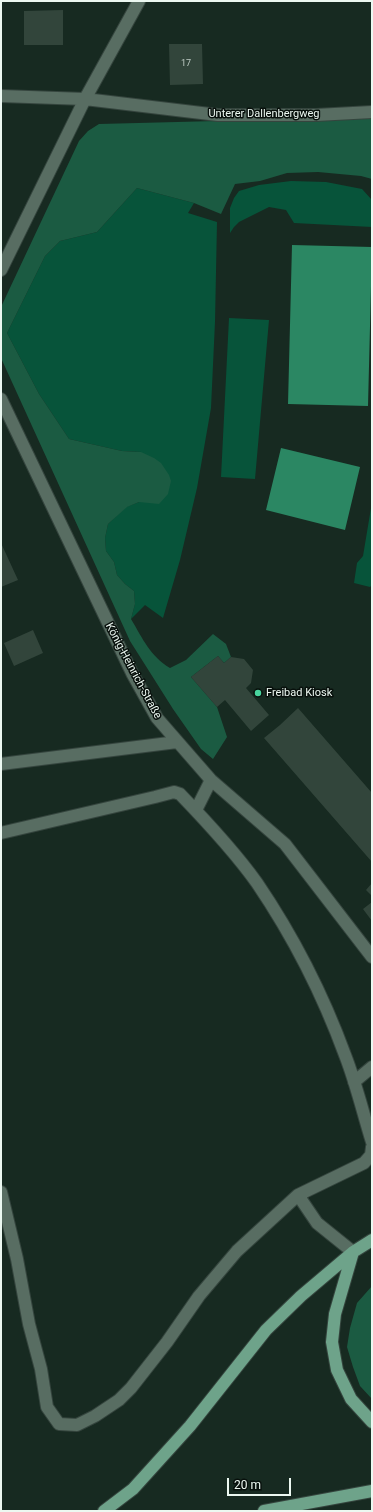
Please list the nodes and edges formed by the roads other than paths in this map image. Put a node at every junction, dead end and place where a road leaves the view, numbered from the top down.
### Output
1 (139, 1) edge
2 (1, 96) edge
3 (85, 99) junction
4 (372, 112) edge
5 (1, 270) edge
6 (1, 399) edge
7 (176, 742) junction
8 (1, 764) edge
9 (211, 780) junction
10 (196, 810) junction
11 (1, 833) edge
12 (372, 957) edge
13 (372, 1067) edge
14 (354, 1082) junction
15 (370, 1136) edge
16 (372, 1147) edge
17 (1, 1192) edge
18 (298, 1195) junction
19 (372, 1240) edge
20 (353, 1252) junction
21 (372, 1422) edge
22 (372, 1491) edge
23 (104, 1511) edge
24 (264, 1511) edge

1 - 3 street
2 - 3 street, Unterer Dallenbergweg
3 - 4 street, Unterer Dallenbergweg
3 - 5 street
6 - 7 street, König-Heinrich-Straße
7 - 8 street
7 - 9 street, König-Heinrich-Straße
9 - 10 street
9 - 12 street, König-Heinrich-Straße
10 - 11 street
10 - 14 street
13 - 14 street
14 - 15 street
16 - 18 street
17 - 18 street
18 - 20 street
19 - 20 main road
20 - 21 main road
20 - 23 main road
22 - 24 main road

